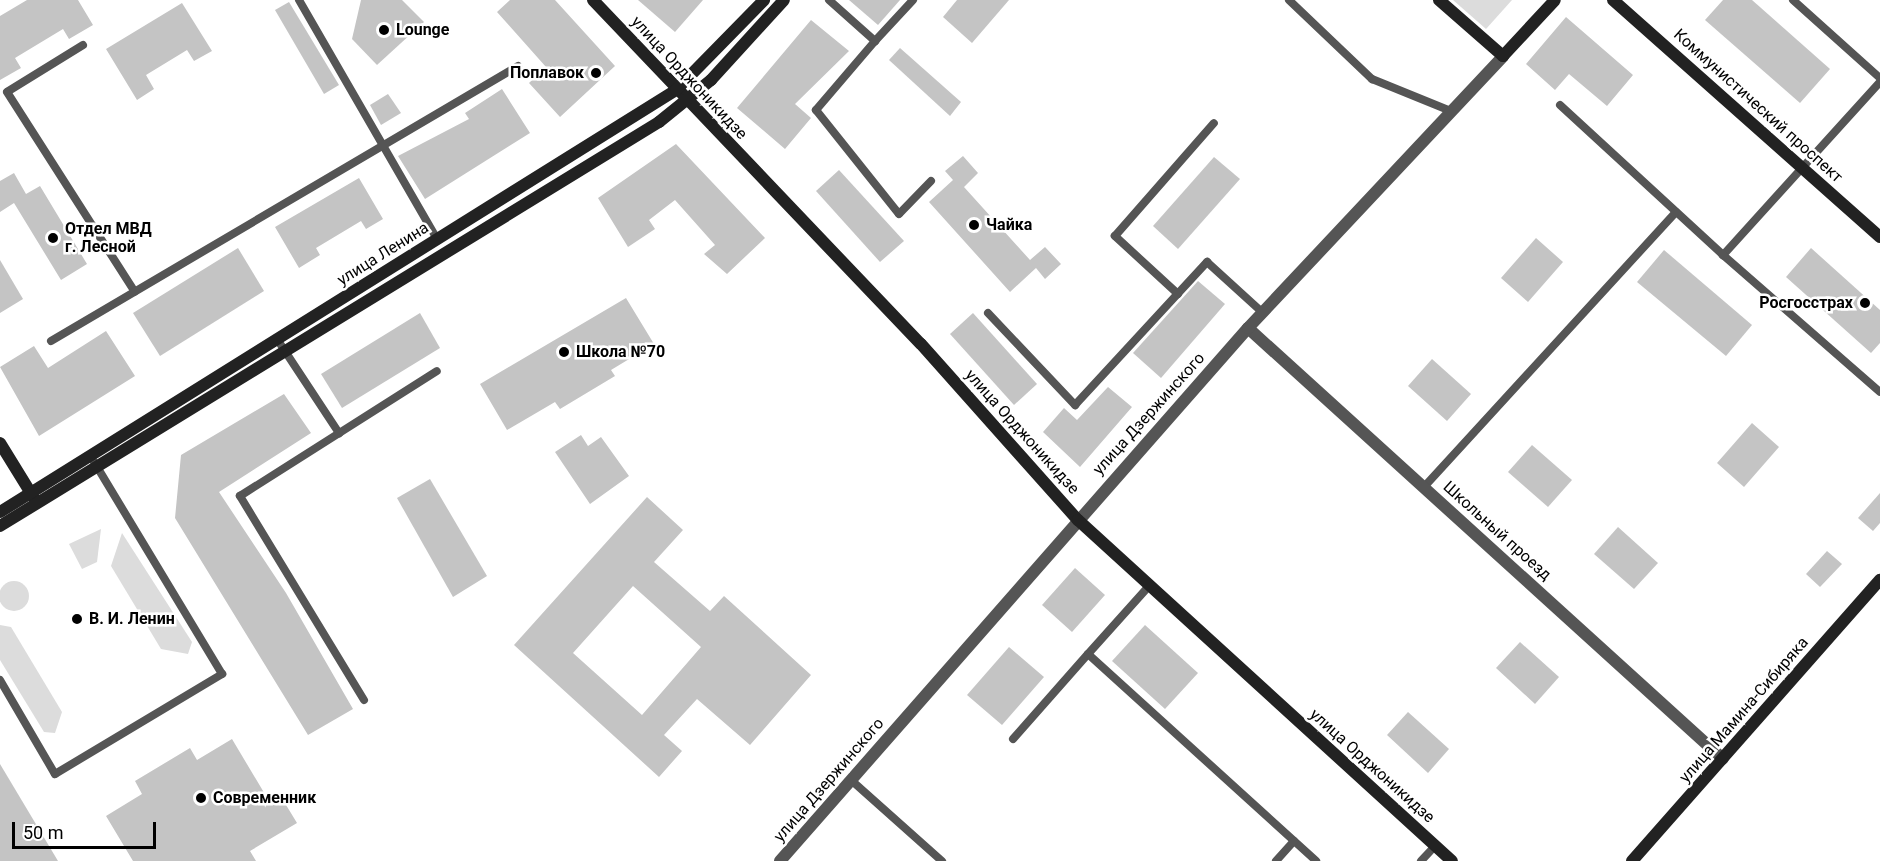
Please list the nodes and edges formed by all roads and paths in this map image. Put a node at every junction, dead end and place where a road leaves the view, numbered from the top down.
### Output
1 (299, 0) edge
2 (593, 0) edge
3 (764, 0) edge
4 (784, 0) edge
5 (829, 0) edge
6 (913, 0) edge
7 (1289, 0) edge
8 (1439, 0) edge
9 (1555, 0) edge
10 (1614, 0) edge
11 (1793, 0) edge
12 (875, 41) junction
13 (83, 45) dead end
14 (1503, 56) junction
15 (518, 66) dead end
16 (1880, 80) edge
17 (676, 90) junction
18 (4, 93) edge
19 (688, 102) junction
20 (1560, 105) dead end
21 (1451, 111) junction
22 (1214, 123) dead end
23 (383, 146) junction
24 (1802, 168) junction
25 (931, 181) dead end
26 (1676, 212) junction
27 (1880, 237) edge
28 (437, 239) junction
29 (445, 253) junction
30 (1723, 255) junction
31 (135, 292) junction
32 (1178, 294) junction
33 (1263, 313) junction
34 (988, 314) dead end
35 (1248, 328) junction
36 (277, 339) junction
37 (51, 341) dead end
38 (286, 352) junction
39 (437, 371) dead end
40 (1880, 392) edge
41 (339, 433) junction
42 (0, 443) edge
43 (94, 461) junction
44 (1424, 487) junction
45 (34, 498) junction
46 (0, 512) edge
47 (1078, 520) junction
48 (0, 525) edge
49 (1880, 580) edge
50 (1150, 585) junction
51 (1088, 654) junction
52 (0, 680) edge
53 (364, 700) dead end
54 (1013, 739) dead end
55 (1724, 759) junction
56 (851, 780) junction
57 (1294, 842) junction
58 (1435, 846) junction
59 (780, 861) edge
60 (942, 861) edge
61 (1276, 861) edge
62 (1316, 861) edge
63 (1421, 861) edge
64 (1452, 861) edge
65 (1632, 861) edge

1 - 23 lane
2 - 17 main road, улица Орджоникидзе
3 - 17 main road, улица Ленина
4 - 19 main road
5 - 12 lane
6 - 12 lane
7 - 21 lane
8 - 14 main road
9 - 14 main road, улица Дзержинского
10 - 24 main road, Коммунистический проспект
11 - 16 lane
12 - 25 lane
13 - 18 lane
14 - 21 street, улица Дзержинского
15 - 23 lane
16 - 24 lane
17 - 19 main road, улица Орджоникидзе
17 - 28 main road, улица Ленина
18 - 31 lane
19 - 29 main road
19 - 47 main road, улица Орджоникидзе
20 - 26 lane
21 - 33 street, улица Дзержинского
22 - 32 lane
23 - 28 lane
23 - 31 lane
24 - 27 main road, Коммунистический проспект
24 - 30 lane
26 - 30 lane
26 - 44 lane
28 - 29 main road
28 - 36 main road, улица Ленина
29 - 38 main road
30 - 40 lane
31 - 37 lane
32 - 33 lane
32 - 34 lane
33 - 35 street, улица Дзержинского
35 - 44 street, Школьный проезд
35 - 47 street, улица Дзержинского
36 - 38 lane
36 - 43 main road, улица Ленина
38 - 41 lane
38 - 43 main road
39 - 41 lane
41 - 53 lane
42 - 45 main road
43 - 45 main road, улица Ленина
43 - 52 lane
44 - 55 street, Школьный проезд
45 - 46 main road, улица Ленина
45 - 48 main road
47 - 50 main road, улица Орджоникидзе
47 - 56 street, улица Дзержинского
49 - 55 main road, улица Мамина-Сибиряка
50 - 51 lane
50 - 58 main road, улица Орджоникидзе
51 - 54 lane
51 - 57 lane
55 - 65 main road, улица Мамина-Сибиряка
56 - 59 street, улица Дзержинского
56 - 60 lane
57 - 61 lane
57 - 62 lane
58 - 63 lane
58 - 64 main road, улица Орджоникидзе

